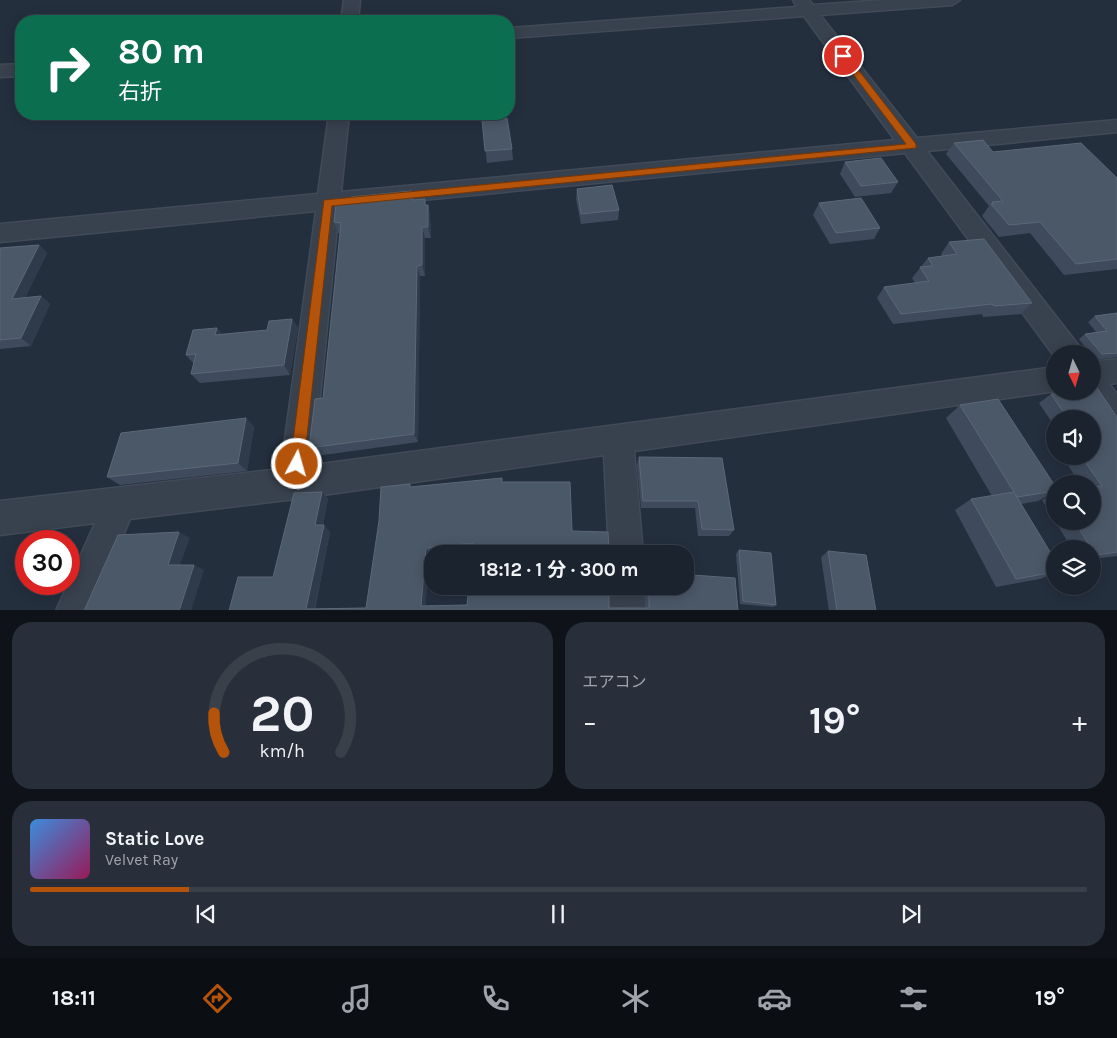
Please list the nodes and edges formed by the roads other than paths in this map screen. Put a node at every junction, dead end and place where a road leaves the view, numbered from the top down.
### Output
1 (352, 0) edge
2 (952, 0) edge
3 (804, 5) edge
4 (351, 15) edge
5 (515, 32) edge
6 (15, 70) edge
7 (0, 71) edge
8 (338, 120) edge
9 (1117, 126) edge
10 (913, 146) junction
11 (327, 203) junction
12 (0, 233) edge
13 (1062, 345) edge
14 (1117, 371) edge
15 (1101, 373) edge
16 (1046, 380) edge
17 (1101, 396) edge
18 (1117, 416) edge
19 (618, 440) junction
20 (295, 483) junction
21 (120, 503) junction
22 (0, 518) edge
23 (625, 545) edge
24 (627, 595) edge
25 (74, 610) edge
26 (627, 610) edge

1 - 4 street
2 - 3 street
3 - 5 street
3 - 10 street
6 - 7 street
8 - 11 street
9 - 10 street
10 - 11 street
10 - 13 street
11 - 12 street
11 - 20 street
14 - 15 street
16 - 19 street
17 - 18 street
19 - 20 street
19 - 23 street
20 - 21 street
21 - 22 street
21 - 25 street
24 - 26 street

